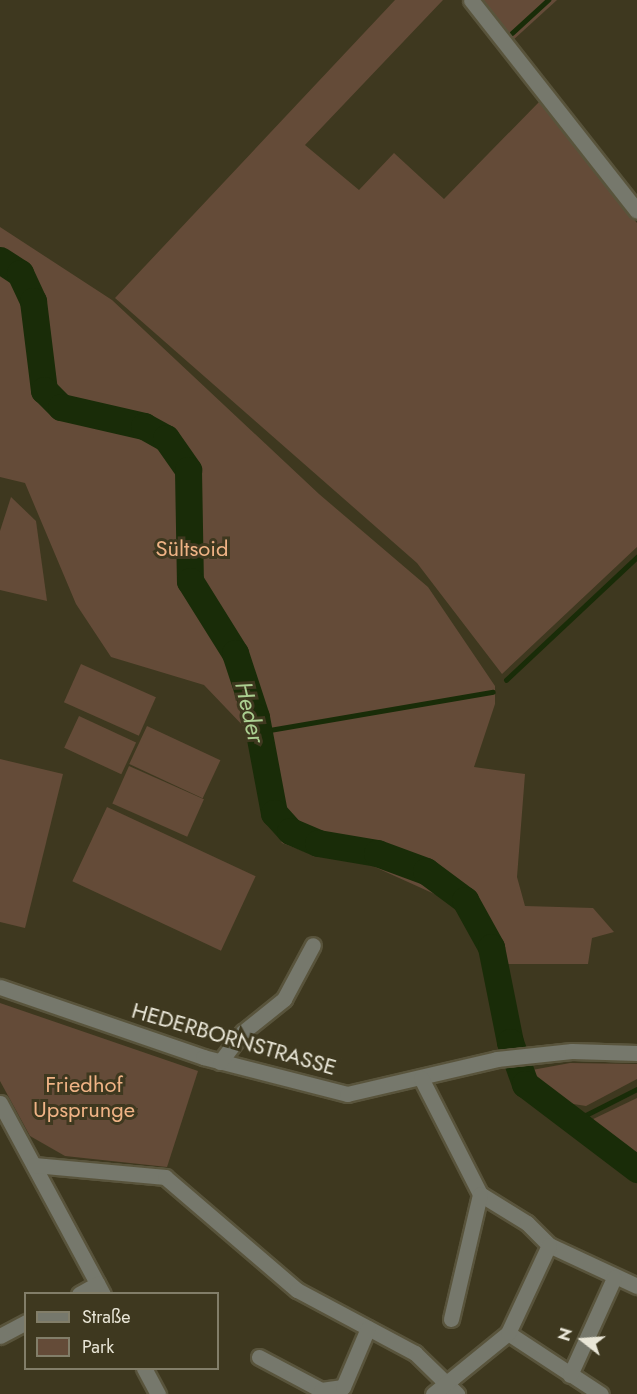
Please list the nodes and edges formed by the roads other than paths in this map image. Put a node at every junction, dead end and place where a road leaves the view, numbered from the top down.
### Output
1 (471, 0) edge
2 (637, 211) edge
3 (313, 945) dead end
4 (0, 987) edge
5 (637, 1052) edge
6 (220, 1062) junction
7 (421, 1078) junction
8 (0, 1103) edge
9 (34, 1165) junction
10 (480, 1194) junction
11 (549, 1245) junction
12 (614, 1278) junction
13 (637, 1286) edge
14 (100, 1289) edge
15 (84, 1292) edge
16 (451, 1319) dead end
17 (24, 1324) edge
18 (368, 1328) junction
19 (508, 1333) junction
20 (0, 1336) edge
21 (259, 1357) dead end
22 (145, 1370) edge
23 (570, 1375) junction
24 (445, 1380) junction
25 (158, 1394) edge
26 (433, 1394) edge
27 (457, 1394) edge
28 (601, 1394) edge

1 - 2 street
3 - 6 street
4 - 6 street, HEDERBORNSTRASSE
5 - 7 street, HEDERBORNSTRASSE
6 - 7 street, HEDERBORNSTRASSE
7 - 10 street
8 - 9 street
9 - 14 street
9 - 18 street
10 - 11 street
10 - 16 street
11 - 12 street
11 - 19 street
12 - 13 street
12 - 23 street
14 - 15 street
17 - 20 street
18 - 21 street
18 - 24 street
19 - 23 street
19 - 24 street
22 - 25 street
23 - 28 street
24 - 26 street
24 - 27 street

